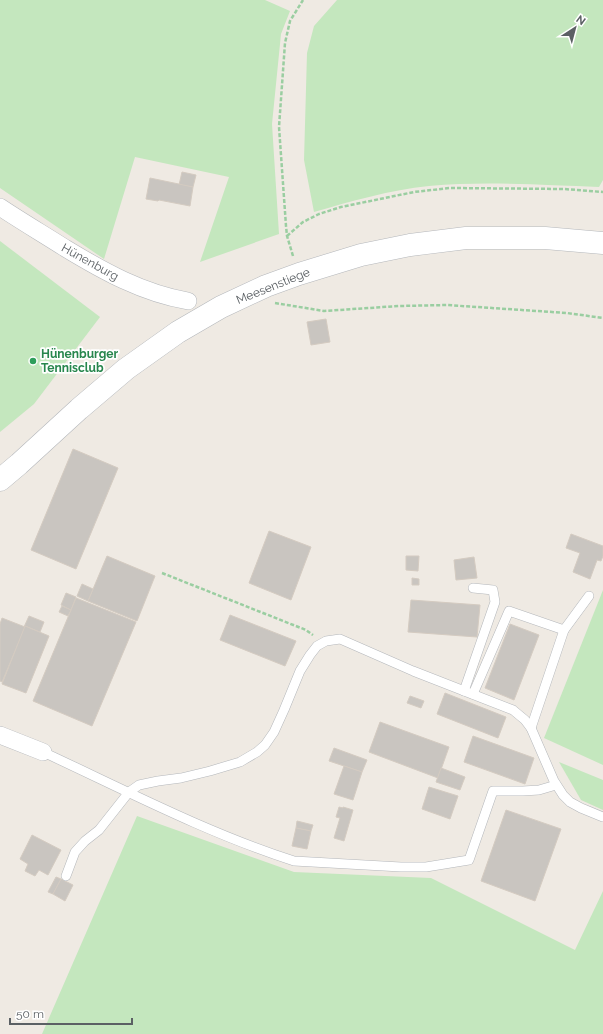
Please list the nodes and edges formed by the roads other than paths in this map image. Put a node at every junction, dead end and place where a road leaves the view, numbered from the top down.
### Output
1 (0, 207) edge
2 (603, 243) edge
3 (188, 301) dead end
4 (0, 480) edge
5 (473, 588) dead end
6 (589, 596) dead end
7 (564, 630) junction
8 (464, 690) junction
9 (473, 694) junction
10 (531, 728) junction
11 (0, 735) edge
12 (43, 752) joint
13 (556, 785) junction
14 (129, 792) junction
15 (603, 817) edge
16 (66, 876) dead end

1 - 3 street, Hünenburg
2 - 4 street, Meesenstiege
5 - 8 lane
6 - 7 lane
7 - 9 lane
7 - 10 lane
8 - 9 lane
8 - 14 lane
9 - 10 lane
10 - 13 lane
11 - 12 street
12 - 14 lane
13 - 14 lane
13 - 15 lane
14 - 16 lane

